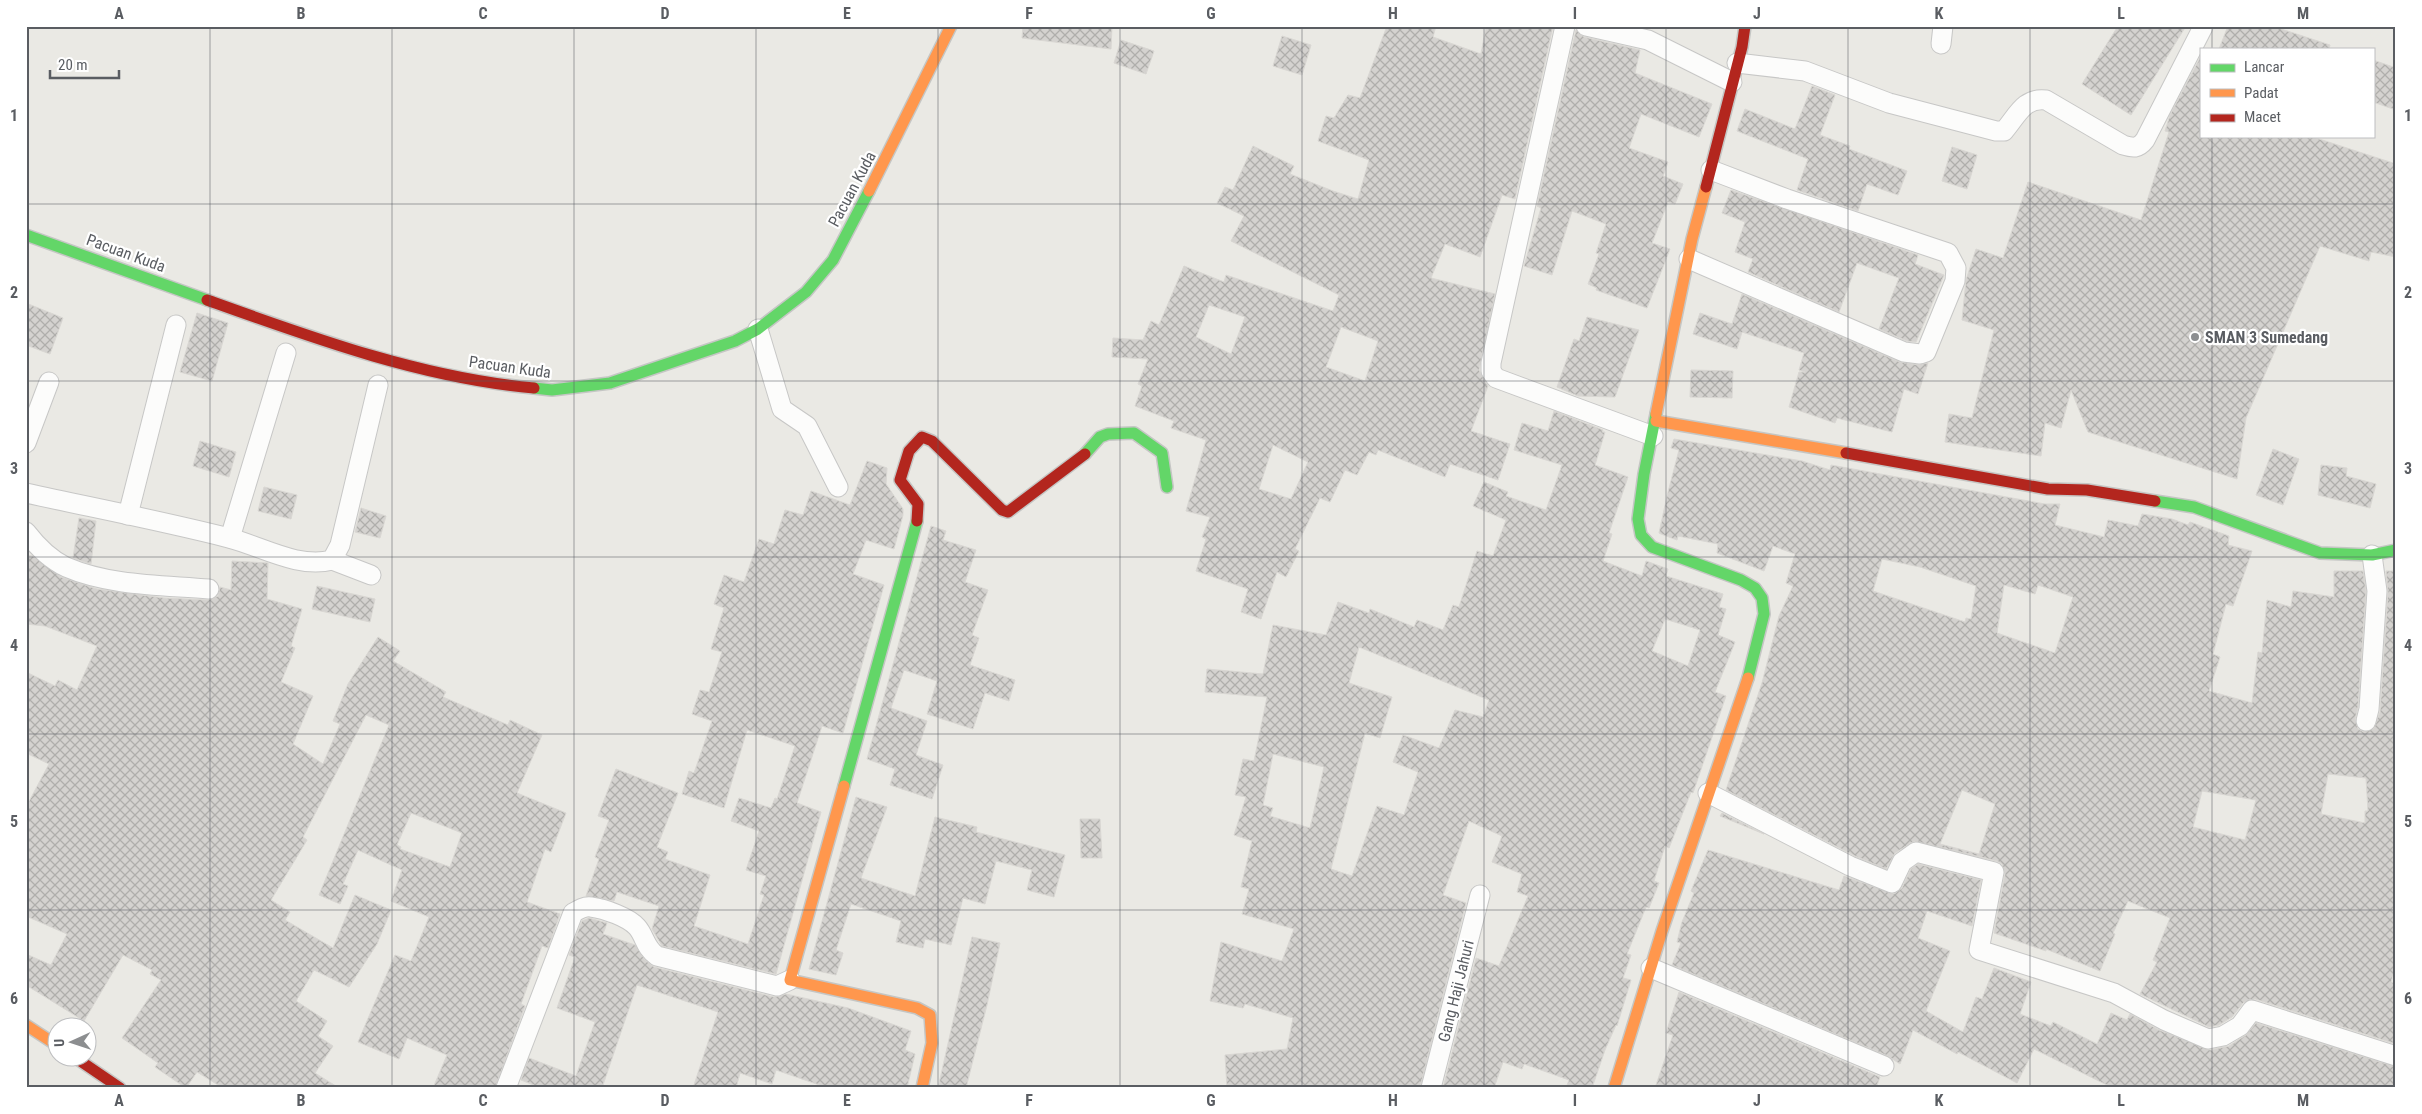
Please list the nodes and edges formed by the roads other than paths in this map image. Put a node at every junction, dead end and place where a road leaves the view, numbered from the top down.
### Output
1 (950, 26) edge
2 (1565, 26) edge
3 (1586, 26) edge
4 (1745, 26) edge
5 (2202, 27) edge
6 (1738, 63) junction
7 (1732, 82) junction
8 (1711, 170) junction
9 (26, 235) edge
10 (1689, 259) junction
11 (176, 325) dead end
12 (758, 329) junction
13 (286, 353) dead end
14 (49, 382) dead end
15 (378, 385) dead end
16 (1654, 428) junction
17 (26, 443) edge
18 (838, 487) dead end
19 (1167, 487) dead end
20 (26, 493) edge
21 (128, 515) junction
22 (26, 532) edge
23 (230, 538) junction
24 (2396, 550) edge
25 (2372, 555) junction
26 (332, 560) junction
27 (371, 575) dead end
28 (209, 589) dead end
29 (2366, 721) dead end
30 (1708, 793) junction
31 (1480, 895) dead end
32 (1651, 968) junction
33 (790, 980) junction
34 (26, 1025) edge
35 (48, 1039) edge
36 (2396, 1056) edge
37 (88, 1066) edge
38 (1884, 1066) dead end
39 (120, 1088) edge
40 (506, 1088) edge
41 (922, 1088) edge
42 (1431, 1088) edge
43 (1614, 1088) edge

1 - 12 street, Pacuan Kuda
2 - 16 street
3 - 7 street
4 - 6 street
5 - 6 street
6 - 7 street
7 - 8 street
8 - 10 street
8 - 10 street
9 - 12 street, Pacuan Kuda
10 - 16 street
11 - 21 street
12 - 18 street
13 - 23 street
14 - 17 street
15 - 26 street
16 - 25 street
16 - 30 street
19 - 33 street
20 - 21 street
21 - 23 street
22 - 28 street
23 - 26 street
24 - 25 street
25 - 29 street
26 - 27 street
30 - 32 street
30 - 36 street
31 - 42 street, Gang Haji Jahuri
32 - 38 street
32 - 43 street
33 - 40 street
33 - 41 street
34 - 35 street
37 - 39 street

